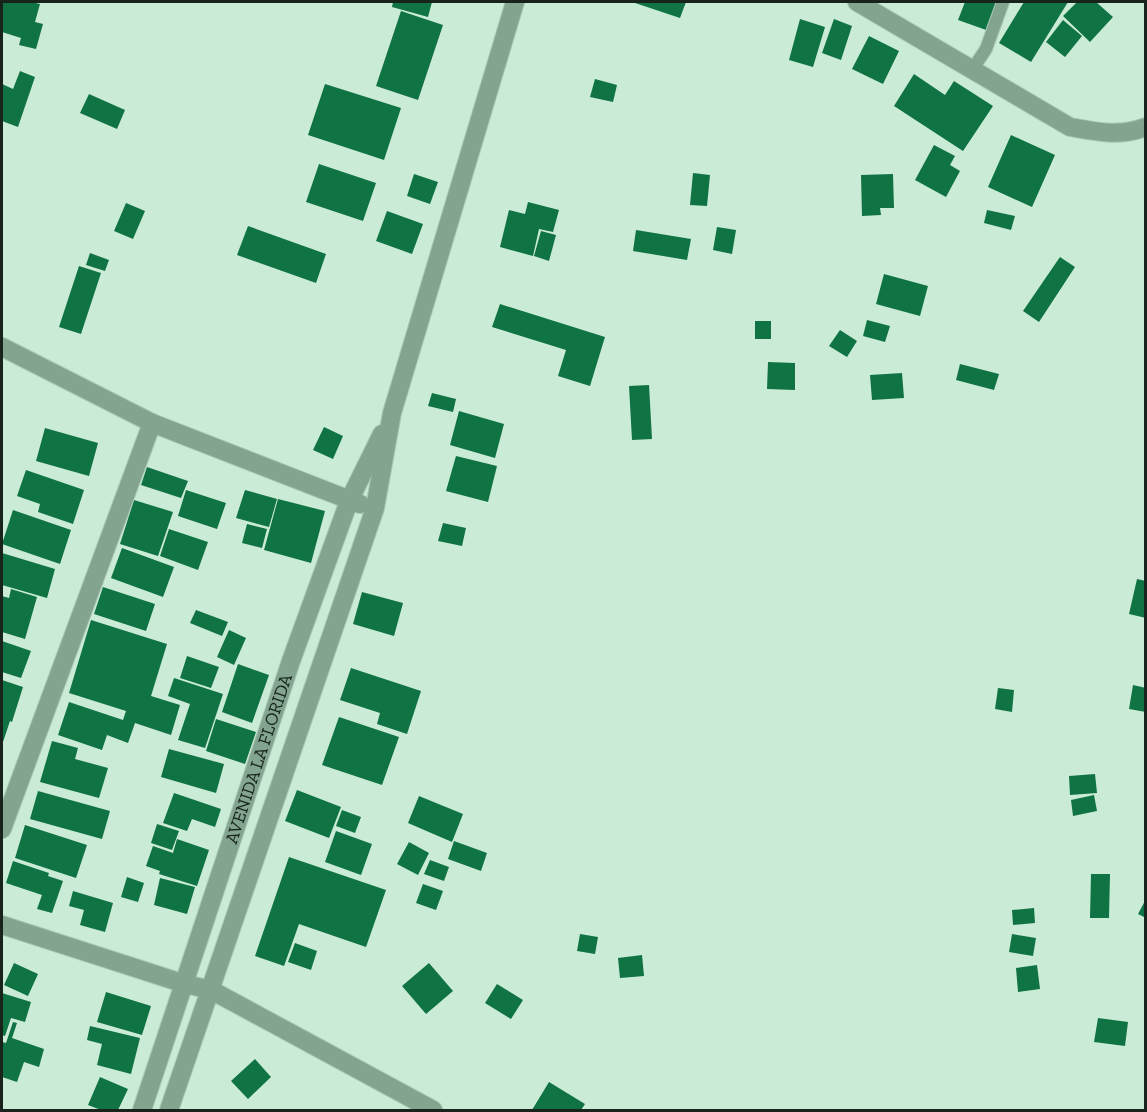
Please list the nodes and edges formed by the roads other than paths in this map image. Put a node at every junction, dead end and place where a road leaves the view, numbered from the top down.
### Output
1 (515, 2) edge
2 (857, 2) edge
3 (1003, 2) edge
4 (972, 70) junction
5 (1146, 127) edge
6 (2, 347) edge
7 (392, 413) junction
8 (152, 423) junction
9 (349, 501) junction
10 (375, 508) junction
11 (2, 829) edge
12 (2, 926) edge
13 (185, 984) junction
14 (211, 990) junction
15 (142, 1110) edge
16 (170, 1110) edge
17 (433, 1110) edge

1 - 7 street
2 - 4 street
3 - 4 lane
4 - 5 street
6 - 8 street
7 - 9 street, AVENIDA LA FLORIDA
7 - 10 street
8 - 9 street
8 - 11 street
9 - 10 street
9 - 13 street, AVENIDA LA FLORIDA
10 - 14 street
12 - 13 street
13 - 14 street
13 - 15 street, AVENIDA LA FLORIDA
14 - 16 street
14 - 17 street

